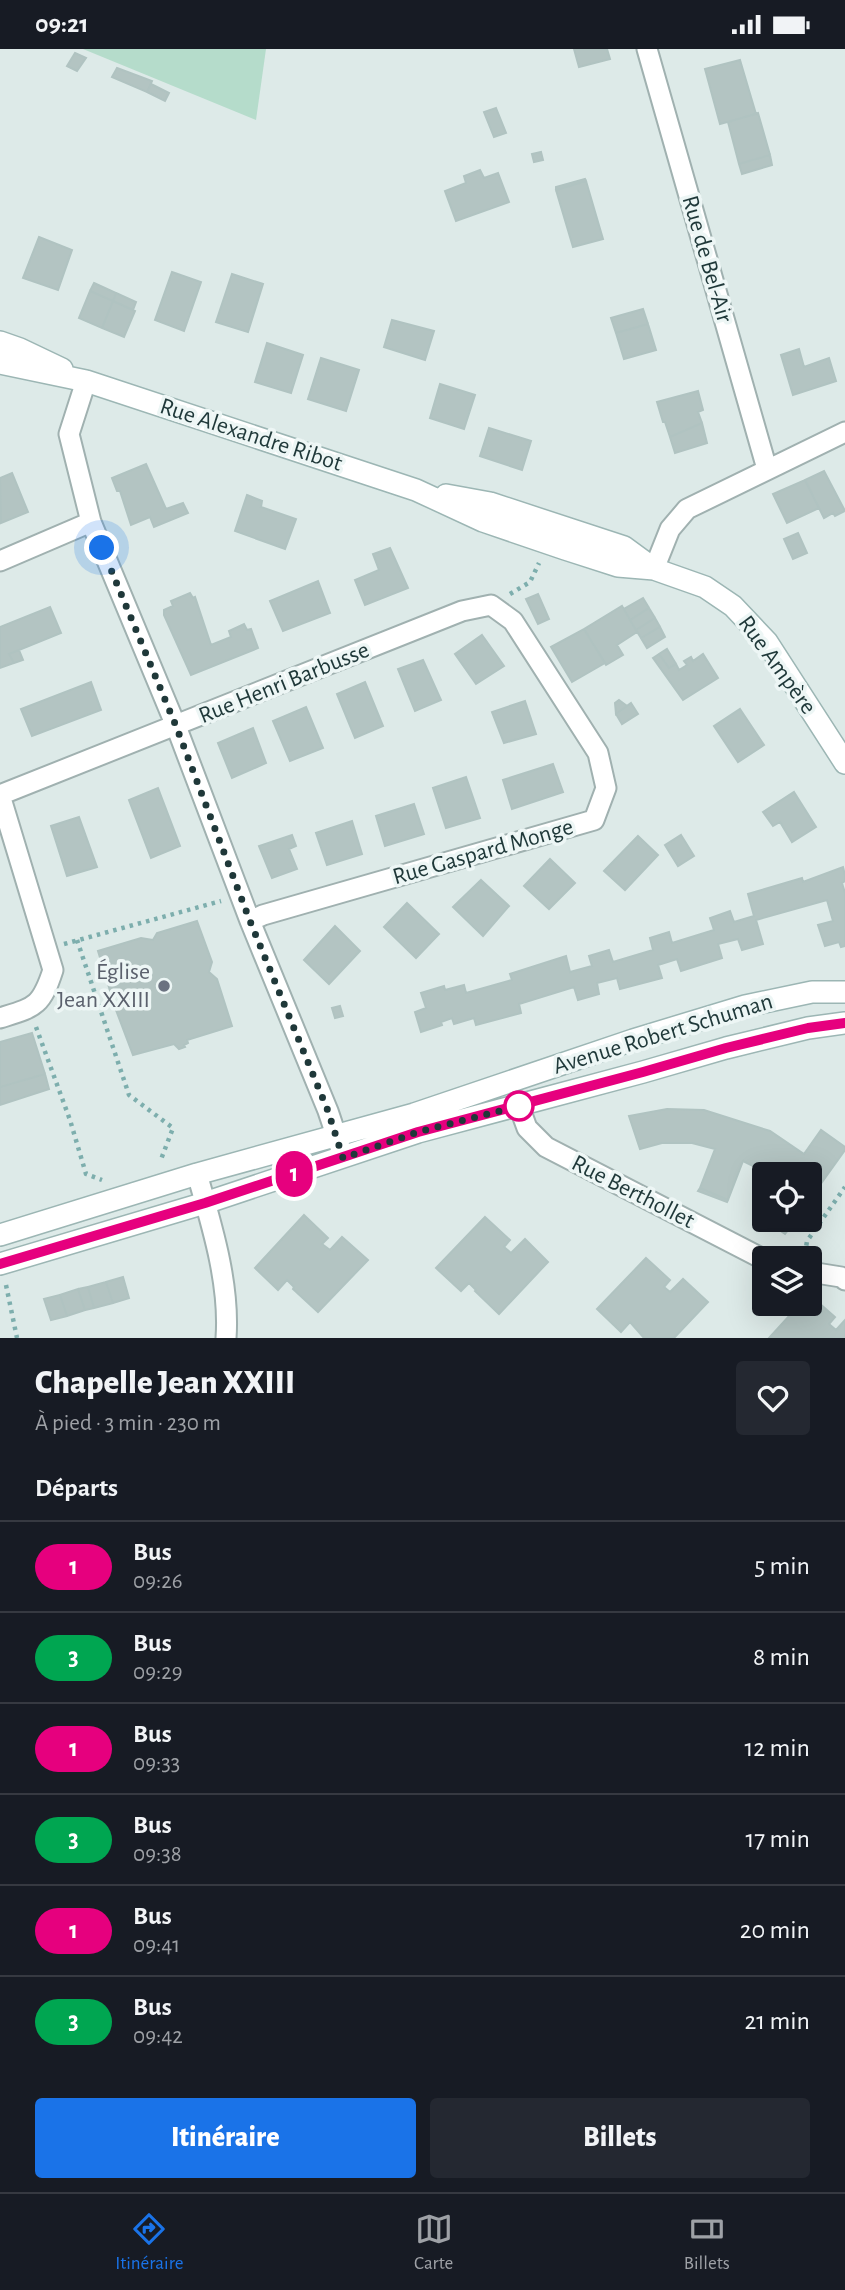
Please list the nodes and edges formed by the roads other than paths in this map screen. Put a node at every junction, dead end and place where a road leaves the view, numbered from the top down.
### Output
1 (648, 49) edge
2 (0, 342) edge
3 (0, 363) edge
4 (86, 381) junction
5 (845, 432) edge
6 (767, 469) junction
7 (416, 490) junction
8 (91, 522) junction
9 (0, 561) edge
10 (654, 569) junction
11 (491, 605) joint
12 (176, 726) junction
13 (845, 763) edge
14 (0, 795) edge
15 (250, 921) junction
16 (841, 991) edge
17 (0, 1018) edge
18 (845, 1023) edge
19 (519, 1106) junction
20 (337, 1137) junction
21 (343, 1158) junction
22 (197, 1174) junction
23 (205, 1203) junction
24 (0, 1235) edge
25 (752, 1253) edge
26 (1, 1264) edge
27 (822, 1275) edge
28 (845, 1280) edge
29 (226, 1338) edge

1 - 6 street, Rue de Bel-Air
2 - 4 main road, Rue Alexandre Ribot
3 - 4 main road, Rue Alexandre Ribot
4 - 7 main road, Rue Alexandre Ribot
4 - 8 street
5 - 6 street
6 - 10 street
7 - 10 main road, Rue Alexandre Ribot
7 - 10 main road, Rue Alexandre Ribot
8 - 9 street
8 - 12 street
10 - 13 main road, Rue Ampère
11 - 12 street, Rue Henri Barbusse
11 - 15 street, Rue Gaspard Monge
12 - 14 street, Rue Henri Barbusse
12 - 15 street
14 - 17 street
15 - 20 street
16 - 20 main road, Avenue Robert Schuman
18 - 19 main road, Avenue Robert Schuman
19 - 21 main road, Avenue Robert Schuman
19 - 25 street, Rue Berthollet
20 - 21 street
20 - 22 main road, Avenue Robert Schuman
21 - 23 main road, Avenue Robert Schuman
22 - 23 street
22 - 24 main road, Avenue Robert Schuman
23 - 26 main road, Avenue Robert Schuman
23 - 29 street
27 - 28 street

